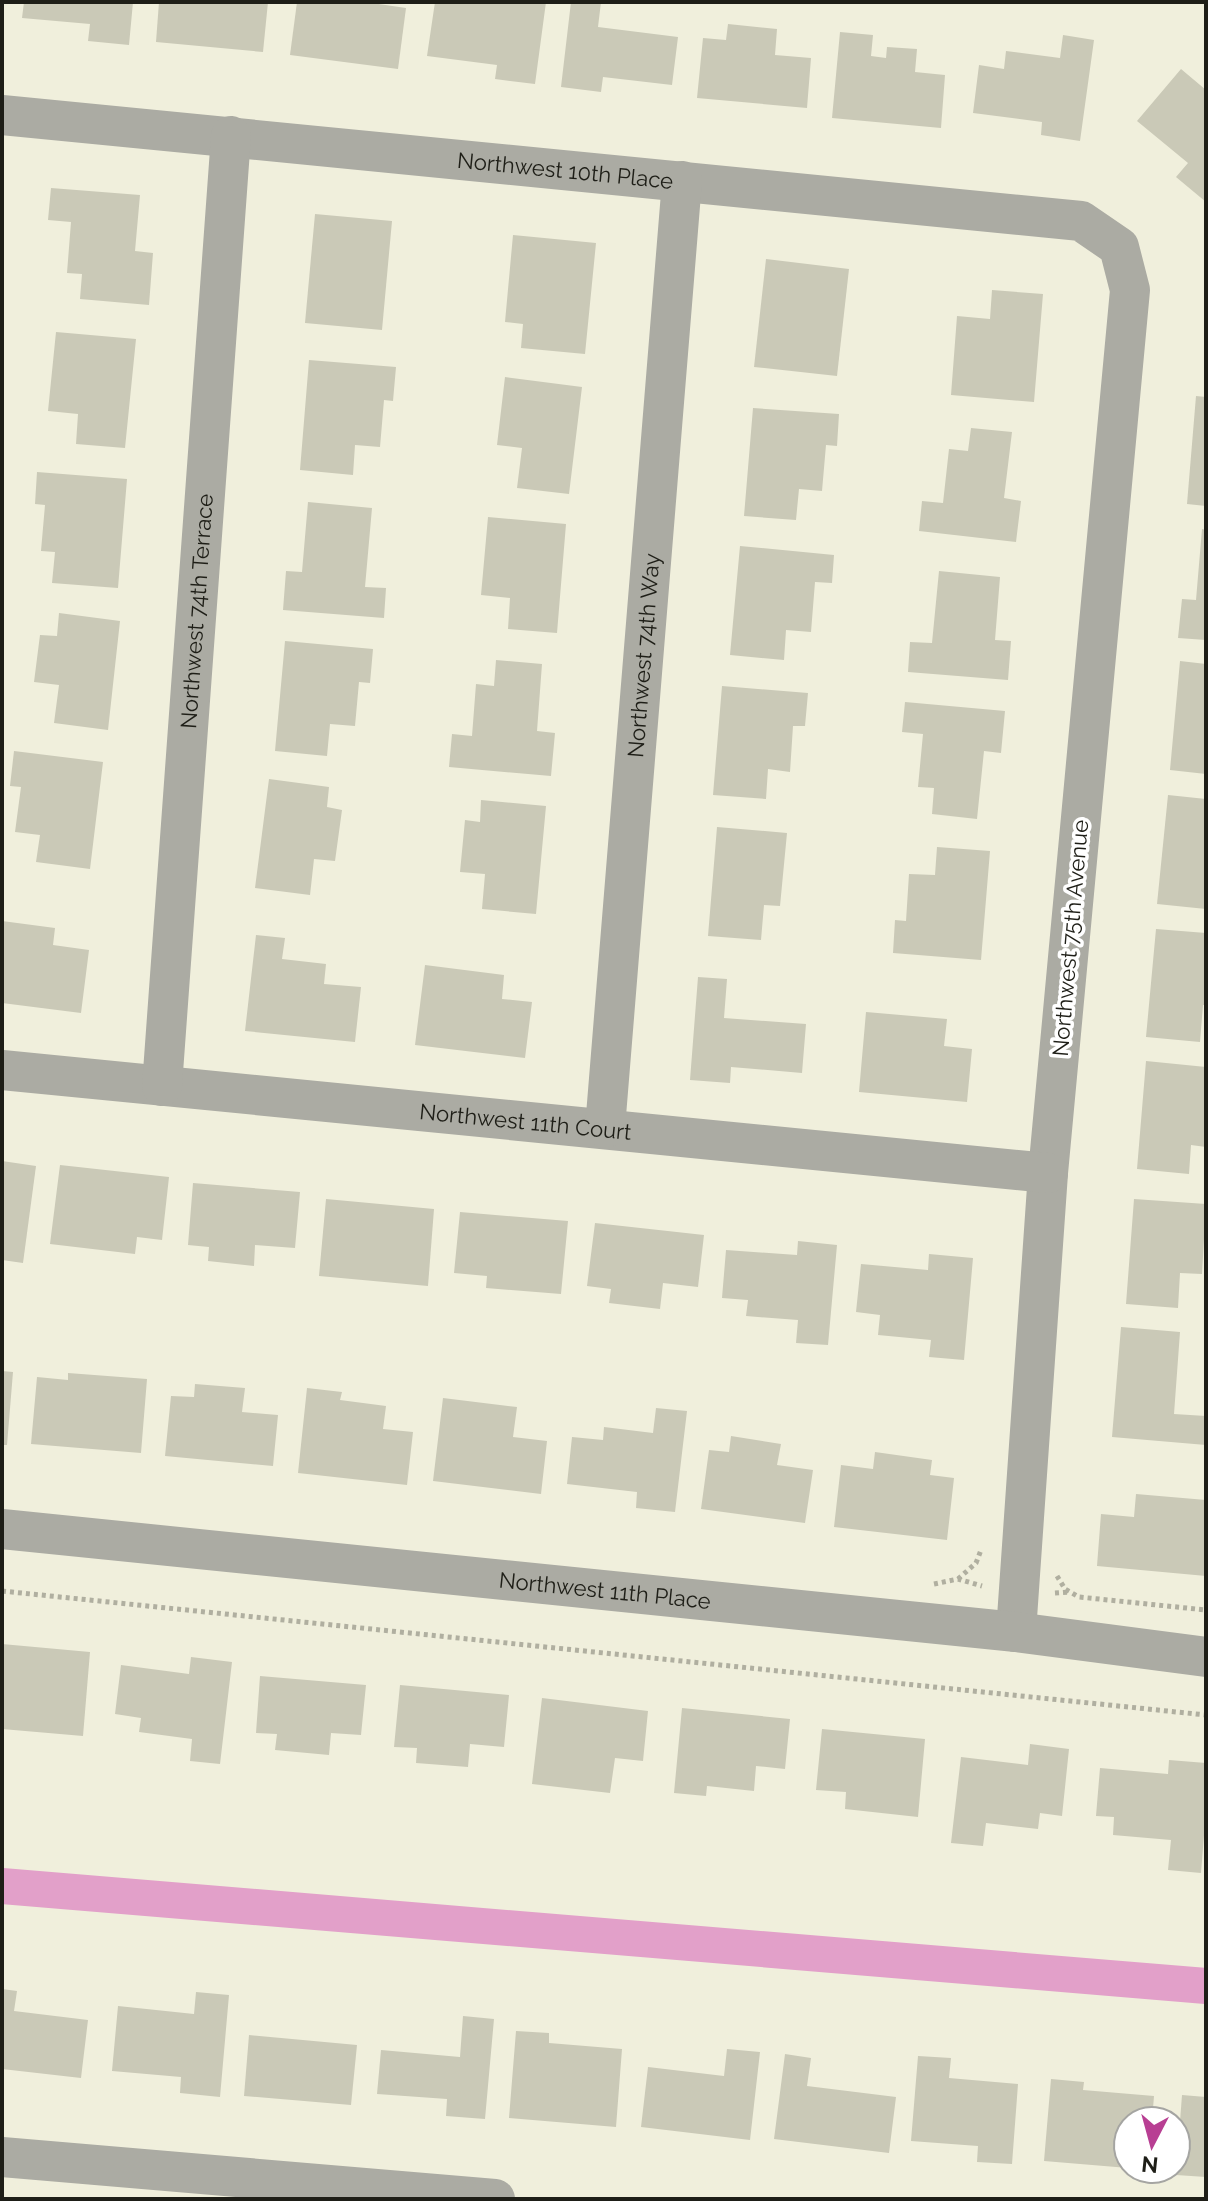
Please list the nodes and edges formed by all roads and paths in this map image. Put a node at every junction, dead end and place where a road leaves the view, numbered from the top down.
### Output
1 (2, 115) edge
2 (231, 136) junction
3 (682, 181) junction
4 (1119, 247) joint
5 (2, 1070) edge
6 (162, 1086) junction
7 (605, 1128) junction
8 (1048, 1173) junction
9 (2, 1529) edge
10 (981, 1550) dead end
11 (1054, 1563) dead end
12 (958, 1579) dead end
13 (2, 1591) edge
14 (1206, 1610) edge
15 (1016, 1632) junction
16 (1206, 1657) edge
17 (1206, 1715) edge
18 (2, 2157) edge
19 (495, 2199) edge

1 - 2 street, Northwest 10th Place
2 - 3 street, Northwest 10th Place
2 - 6 street, Northwest 74th Terrace
3 - 4 street, Northwest 10th Place
3 - 7 street, Northwest 74th Way
4 - 8 street, Northwest 75th Avenue
5 - 6 street, Northwest 11th Court
6 - 7 street, Northwest 11th Court
7 - 8 street, Northwest 11th Court
8 - 15 street, Northwest 75th Avenue
9 - 15 street, Northwest 11th Place
10 - 12 path
11 - 14 path
13 - 17 path
15 - 16 street, Northwest 11th Place
18 - 19 street

